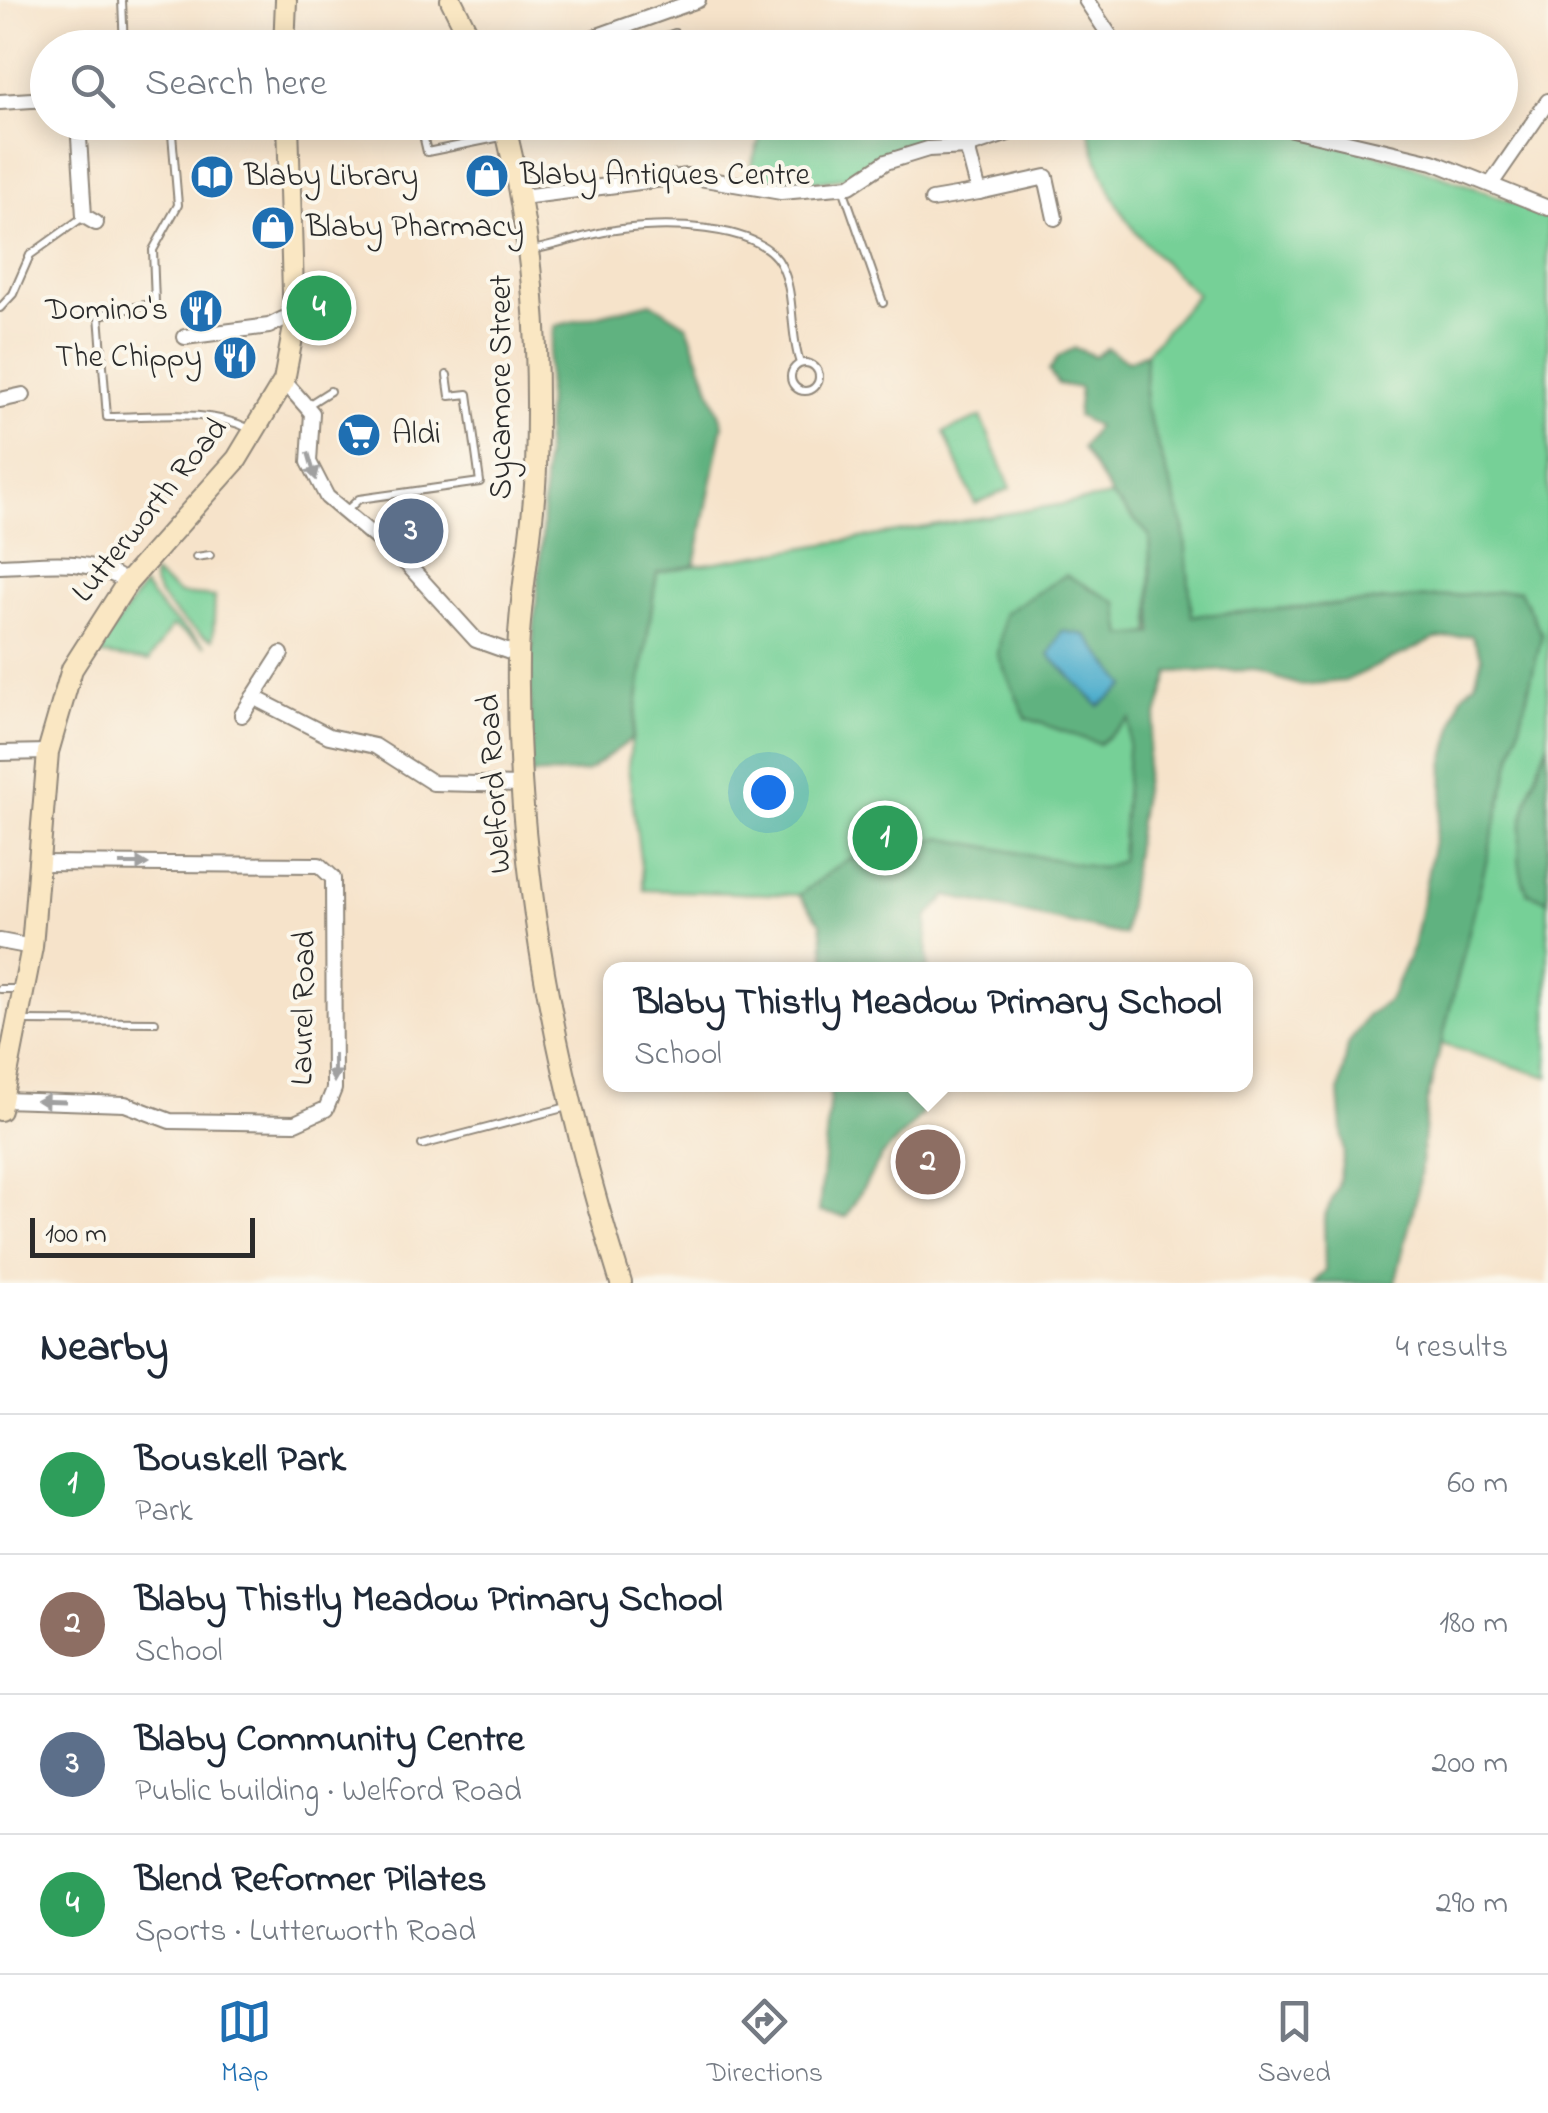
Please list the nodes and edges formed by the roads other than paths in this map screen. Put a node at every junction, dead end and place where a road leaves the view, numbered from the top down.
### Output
1 (122, 0) edge
2 (286, 0) edge
3 (451, 0) edge
4 (698, 0) edge
5 (1086, 0) edge
6 (123, 30) edge
7 (285, 30) edge
8 (465, 30) edge
9 (630, 30) edge
10 (1106, 30) edge
11 (30, 100) edge
12 (1548, 101) edge
13 (0, 102) edge
14 (80, 140) edge
15 (173, 140) edge
16 (289, 140) edge
17 (424, 140) edge
18 (468, 140) edge
19 (508, 140) edge
20 (988, 140) edge
21 (1338, 140) edge
22 (967, 147) junction
23 (1490, 184) junction
24 (842, 186) junction
25 (979, 192) junction
26 (522, 197) junction
27 (932, 200) dead end
28 (1548, 208) edge
29 (1055, 218) dead end
30 (90, 220) joint
31 (531, 250) junction
32 (883, 303) dead end
33 (0, 308) edge
34 (283, 319) dead end
35 (185, 337) dead end
36 (800, 363) junction
37 (446, 374) dead end
38 (284, 381) junction
39 (330, 392) dead end
40 (23, 395) dead end
41 (0, 400) edge
42 (308, 405) junction
43 (255, 431) junction
44 (345, 511) junction
45 (210, 556) dead end
46 (196, 557) dead end
47 (0, 566) edge
48 (127, 583) junction
49 (281, 654) dead end
50 (518, 655) junction
51 (253, 697) junction
52 (242, 715) dead end
53 (48, 752) junction
54 (0, 754) edge
55 (522, 785) junction
56 (37, 863) junction
57 (0, 941) edge
58 (32, 947) junction
59 (0, 988) edge
60 (26, 990) junction
61 (20, 1021) junction
62 (155, 1022) dead end
63 (1, 1105) edge
64 (568, 1106) junction
65 (422, 1145) dead end
66 (621, 1283) edge

1 - 6 lane
2 - 7 street
3 - 8 street
4 - 9 street
5 - 10 street
11 - 13 street
12 - 23 street
14 - 30 street
15 - 43 lane
16 - 38 street, Lutterworth Road
17 - 18 lane
19 - 26 street, Sycamore Street
20 - 22 street
21 - 23 street
22 - 24 street
22 - 25 street
23 - 28 street
24 - 26 street
24 - 32 lane
25 - 27 street
25 - 29 street
26 - 31 street, Sycamore Street
30 - 33 lane
31 - 36 lane
31 - 50 street, Sycamore Street
34 - 35 street
36 - 36 lane
37 - 44 lane
38 - 42 street
38 - 43 street, Lutterworth Road
39 - 42 lane
40 - 41 street
42 -> 44 street, Welford Road
43 - 48 street, Lutterworth Road
44 - 50 street, Welford Road
45 - 46 lane
47 - 48 street
48 - 53 street, Lutterworth Road
49 - 51 street
50 - 55 street, Welford Road
51 - 52 street
51 - 55 street
53 - 54 street
53 - 56 street, Lutterworth Road
55 - 64 street, Welford Road
56 - 58 street, Lutterworth Road
56 -> 63 street, Laurel Road
57 - 58 street
58 - 60 street, Lutterworth Road
59 - 60 lane
60 - 61 street, Lutterworth Road
61 - 62 lane
61 - 63 street, Lutterworth Road
64 - 65 lane
64 - 66 street, Welford Road

